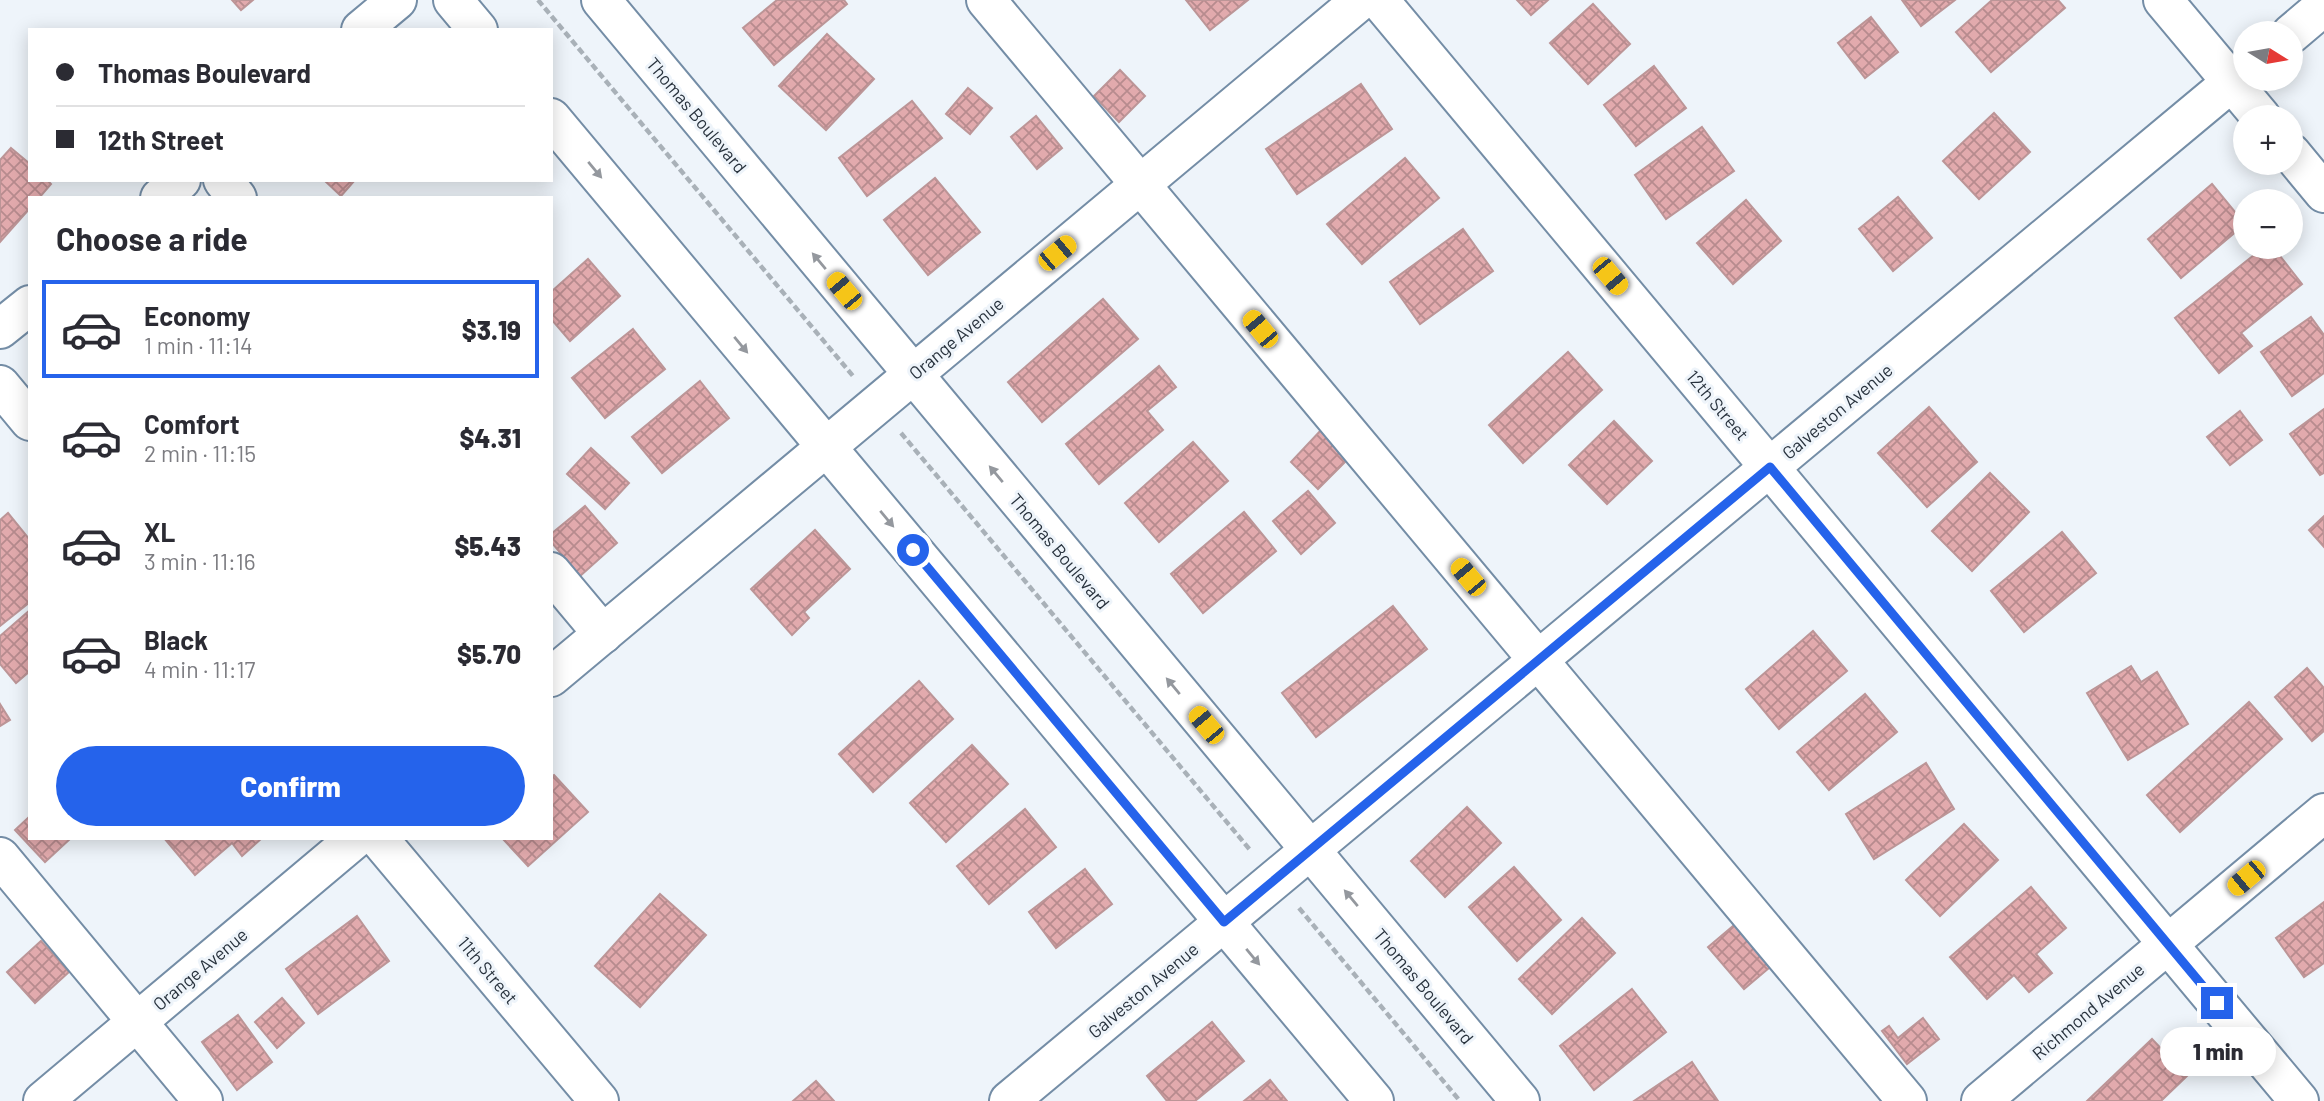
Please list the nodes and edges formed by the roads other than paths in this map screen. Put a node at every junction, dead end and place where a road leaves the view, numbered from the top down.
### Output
1 (397, 0) edge
2 (453, 0) edge
3 (601, 0) edge
4 (986, 0) edge
5 (1361, 0) edge
6 (1378, 0) edge
7 (2163, 0) edge
8 (2324, 6) edge
9 (2303, 24) edge
10 (363, 28) edge
11 (476, 28) edge
12 (2233, 71) edge
13 (2233, 82) edge
14 (553, 120) edge
15 (2303, 168) edge
16 (179, 182) edge
17 (225, 182) edge
18 (1139, 184) junction
19 (2324, 193) edge
20 (162, 196) edge
21 (235, 196) edge
22 (28, 307) edge
23 (0, 330) edge
24 (913, 374) junction
25 (0, 386) edge
26 (28, 419) edge
27 (827, 447) junction
28 (1770, 467) junction
29 (553, 574) edge
30 (603, 634) junction
31 (1538, 660) junction
32 (553, 675) edge
33 (2324, 813) edge
34 (354, 840) edge
35 (380, 840) edge
36 (1310, 849) junction
37 (0, 857) edge
38 (1224, 922) junction
39 (2168, 944) junction
40 (136, 1023) junction
41 (43, 1101) edge
42 (203, 1101) edge
43 (599, 1101) edge
44 (1009, 1101) edge
45 (1374, 1101) edge
46 (1520, 1101) edge
47 (1907, 1101) edge
48 (1981, 1101) edge
49 (2299, 1101) edge

1 - 10 street
2 - 11 street
24 -> 3 street, Thomas Boulevard
4 - 18 street
5 - 18 street, Orange Avenue
6 - 28 street, 12th Street
7 - 12 street
8 - 9 street
13 - 28 street, Galveston Avenue
14 -> 27 street
15 - 19 street
16 - 20 street
17 - 21 street
18 - 24 street, Orange Avenue
18 - 31 street
22 - 23 street
24 - 27 street, Orange Avenue
36 -> 24 street, Thomas Boulevard
25 - 26 street
27 - 30 street, Orange Avenue
27 -> 38 street
28 - 31 street, Galveston Avenue
28 - 39 street, 12th Street
29 - 30 street
30 - 32 street, Orange Avenue
31 - 36 street, Galveston Avenue
31 - 47 street
33 - 39 street, Richmond Avenue
34 - 40 street, Orange Avenue
35 - 43 street, 11th Street
36 - 38 street, Galveston Avenue
46 -> 36 street, Thomas Boulevard
37 - 40 street
38 - 44 street, Galveston Avenue
38 -> 45 street
39 - 48 street, Richmond Avenue
39 - 49 street, 12th Street
40 - 41 street, Orange Avenue
40 - 42 street

